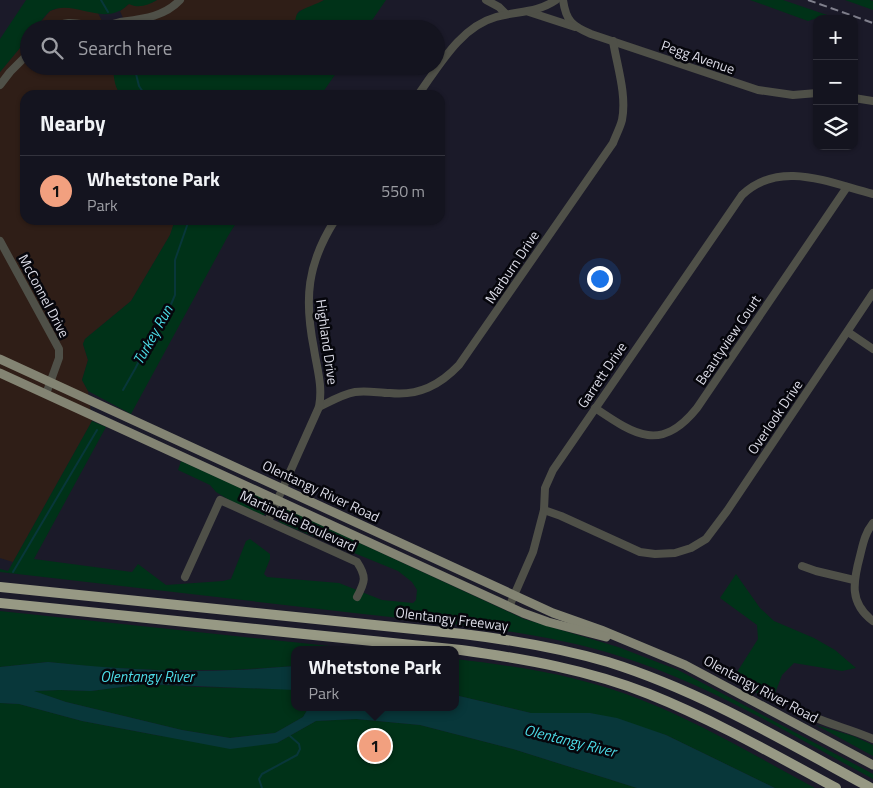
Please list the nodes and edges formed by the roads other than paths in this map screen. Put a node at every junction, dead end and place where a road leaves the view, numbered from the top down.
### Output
1 (180, 0) edge
2 (486, 0) edge
3 (556, 0) edge
4 (563, 0) edge
5 (529, 12) junction
6 (506, 14) junction
7 (133, 20) edge
8 (575, 27) junction
9 (613, 41) junction
10 (445, 57) edge
11 (20, 62) edge
12 (432, 75) edge
13 (0, 85) edge
14 (422, 90) edge
15 (813, 93) edge
16 (858, 99) edge
17 (873, 101) edge
18 (847, 188) junction
19 (873, 194) edge
20 (331, 225) edge
21 (0, 241) edge
22 (873, 293) edge
23 (848, 332) junction
24 (873, 349) edge
25 (0, 359) edge
26 (0, 373) edge
27 (51, 382) junction
28 (46, 394) junction
29 (319, 406) junction
30 (595, 408) junction
31 (282, 488) junction
32 (277, 500) junction
33 (544, 510) junction
34 (268, 521) junction
35 (873, 523) edge
36 (802, 566) dead end
37 (185, 577) dead end
38 (854, 580) junction
39 (0, 586) edge
40 (515, 595) junction
41 (357, 597) dead end
42 (0, 603) edge
43 (509, 607) junction
44 (873, 621) edge
45 (633, 644) junction
46 (422, 646) edge
47 (459, 650) edge
48 (796, 708) dead end
49 (873, 739) edge
50 (873, 765) edge
51 (836, 788) edge
52 (871, 788) edge

1 - 7 street
2 - 6 street
3 - 5 street
4 - 8 street
5 - 6 street
5 - 8 street, Pegg Avenue
6 - 10 street
8 - 9 street, Pegg Avenue
9 - 15 street, Pegg Avenue
9 - 29 street, Marburn Drive
11 - 13 street
12 - 14 street
16 - 17 street
18 - 19 street
18 - 30 street, Garrett Drive
18 - 30 street, Beautyview Court
20 - 29 street, Highland Drive
21 - 27 street, McConnel Drive
22 - 23 street, Overlook Drive
23 - 24 street
23 - 33 street, Overlook Drive
25 - 27 main road, Olentangy River Road
26 - 28 main road, Olentangy River Road
27 - 28 street, McConnel Drive
27 - 31 main road, Olentangy River Road
28 - 32 main road, Olentangy River Road
29 - 31 street, Highland Drive
30 - 33 street, Garrett Drive
31 - 32 street, Highland Drive
31 - 40 main road, Olentangy River Road
32 - 34 street, Highland Drive
32 - 43 main road, Olentangy River Road
33 - 40 street, Garrett Drive
34 - 37 street, Martindale Boulevard
34 - 41 street, Martindale Boulevard
35 - 38 street
36 - 38 street
38 - 44 street
39 - 52 highway, Olentangy Freeway
40 - 43 street, Garrett Drive
40 - 45 main road, Olentangy River Road
42 - 46 highway
43 - 45 main road, Olentangy River Road
45 - 50 main road, Olentangy River Road
47 - 51 highway
48 - 49 street, Olentangy River Road

